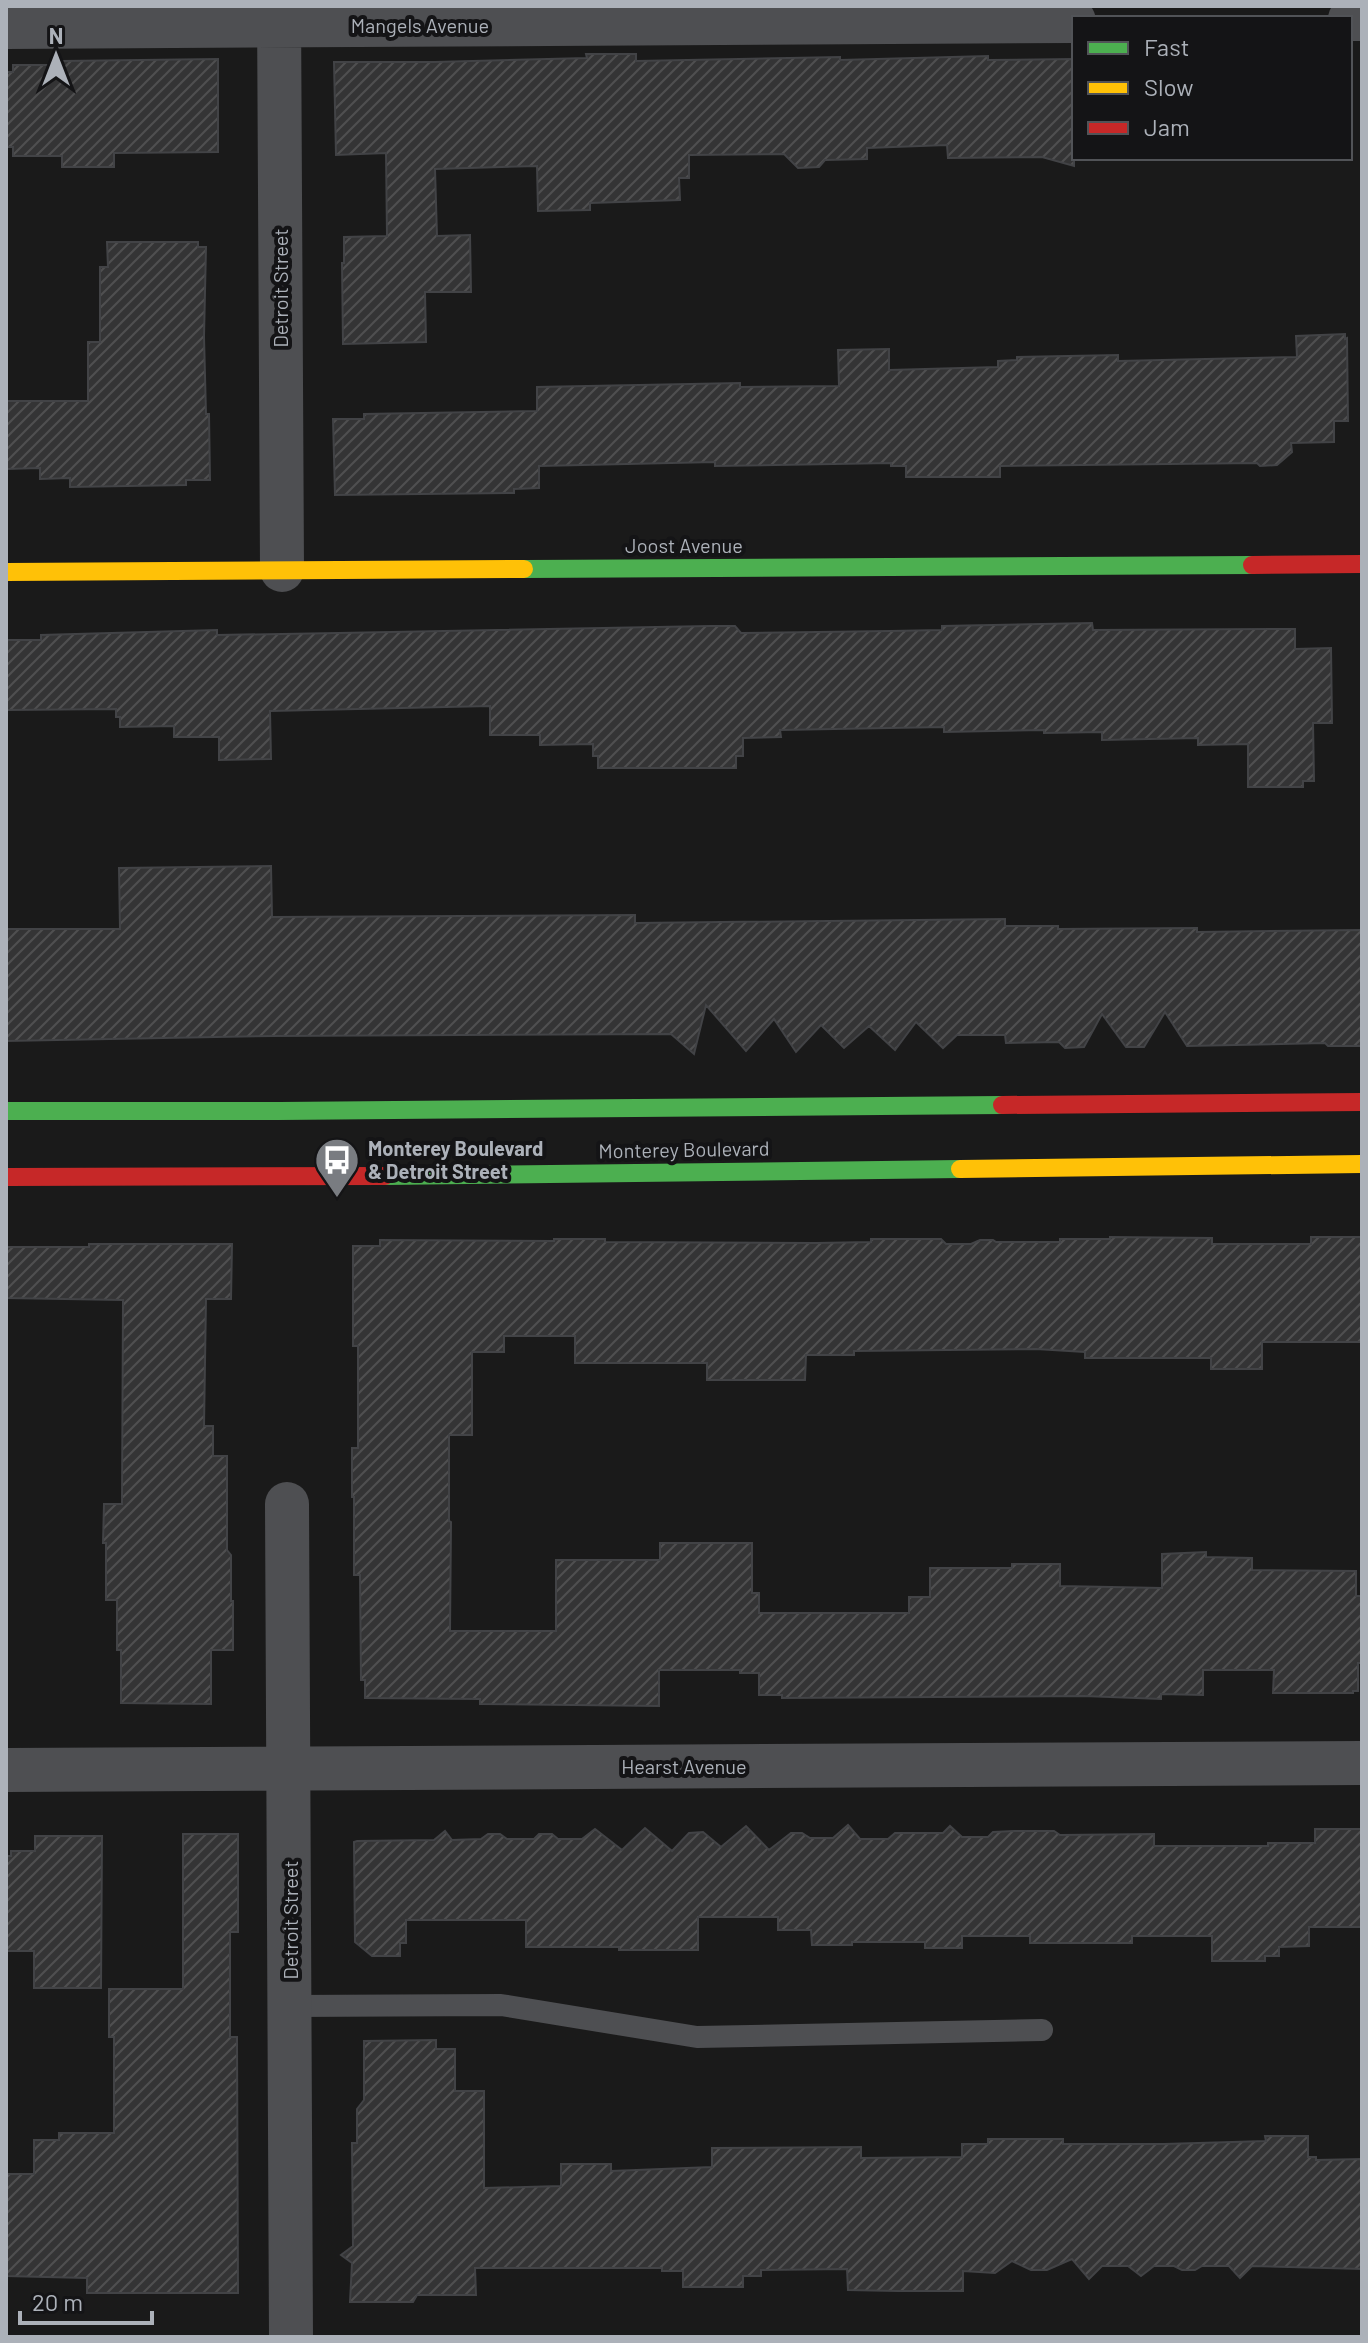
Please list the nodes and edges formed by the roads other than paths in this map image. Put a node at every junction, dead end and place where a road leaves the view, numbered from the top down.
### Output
1 (279, 16) edge
2 (1072, 21) edge
3 (6, 27) edge
4 (1362, 564) edge
5 (282, 570) junction
6 (6, 572) edge
7 (1362, 1102) edge
8 (6, 1111) edge
9 (1362, 1164) edge
10 (6, 1177) edge
11 (287, 1504) dead end
12 (1362, 1763) edge
13 (288, 1768) junction
14 (6, 1770) edge
15 (290, 2006) junction
16 (1042, 2030) dead end
17 (291, 2337) edge

1 - 2 street, Mangels Avenue
1 - 3 street, Mangels Avenue
1 - 5 street, Detroit Street
4 - 5 main road, Joost Avenue
5 - 6 main road, Joost Avenue
7 - 8 main road, Monterey Boulevard
9 - 10 main road, Monterey Boulevard
11 - 13 street, Detroit Street
12 - 13 street, Hearst Avenue
13 - 14 street, Hearst Avenue
13 - 15 street, Detroit Street
15 - 16 lane
15 - 17 street, Detroit Street

